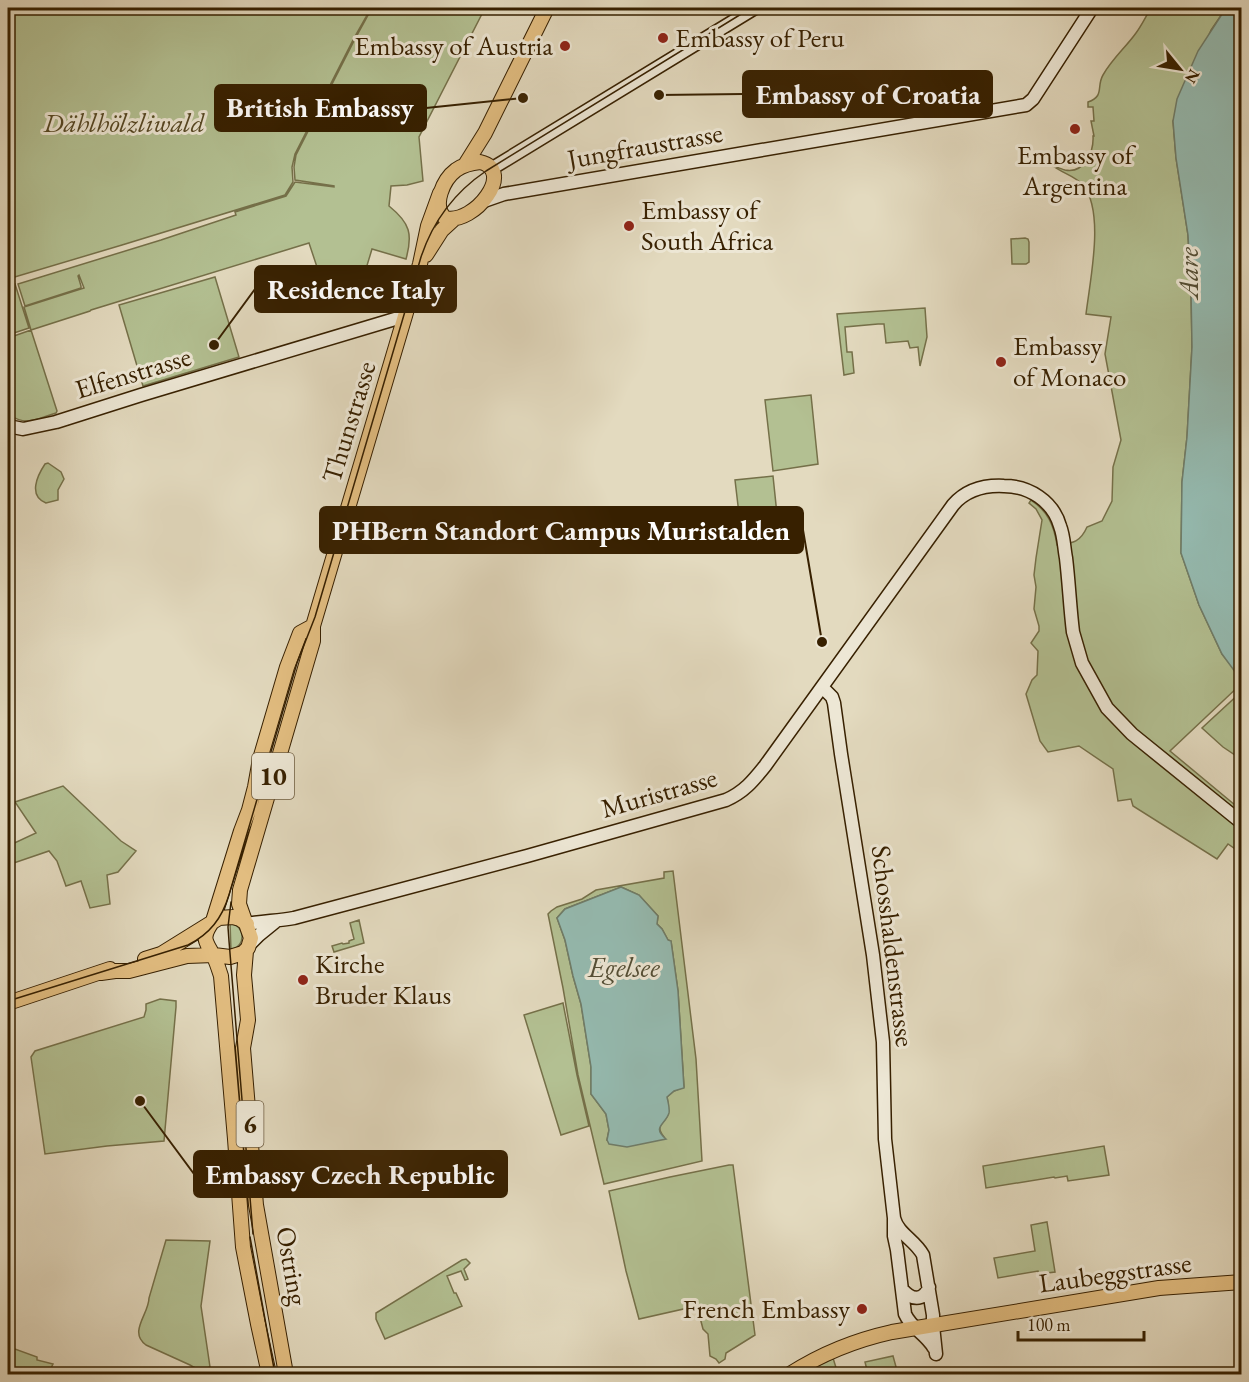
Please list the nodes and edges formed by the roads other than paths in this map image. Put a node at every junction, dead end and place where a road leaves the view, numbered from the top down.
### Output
1 (547, 8) edge
2 (755, 8) edge
3 (1092, 8) edge
4 (485, 133) junction
5 (465, 165) junction
6 (486, 166) junction
7 (440, 193) junction
8 (484, 201) junction
9 (454, 219) junction
10 (420, 264) junction
11 (405, 316) junction
12 (10, 426) edge
13 (313, 626) junction
14 (822, 687) junction
15 (1242, 823) edge
16 (213, 921) junction
17 (275, 922) junction
18 (247, 924) junction
19 (248, 947) junction
20 (214, 955) junction
21 (101, 973) junction
22 (8, 1003) edge
23 (894, 1218) junction
24 (909, 1238) junction
25 (897, 1250) junction
26 (1242, 1282) edge
27 (929, 1287) junction
28 (902, 1289) junction
29 (904, 1310) junction
30 (933, 1326) junction
31 (917, 1328) junction
32 (896, 1332) junction
33 (268, 1370) edge
34 (286, 1374) edge
35 (790, 1374) edge

1 - 4 main road
2 - 6 street
3 - 8 street, Jungfraustrasse
4 - 5 main road
4 - 6 main road
5 - 6 main road
5 - 7 main road
6 - 8 main road
7 - 9 main road
7 - 10 main road, Thunstrasse / 10
8 - 9 main road
9 - 10 main road, Thunstrasse / 10
10 - 11 main road, Thunstrasse / 10
11 - 12 street, Elfenstrasse
11 - 13 main road, Thunstrasse / 10
13 - 16 main road, Thunstrasse / 10
13 - 18 main road, Thunstrasse / 10
14 - 15 street, Muristrasse
14 - 17 street, Muristrasse
14 - 23 street, Schosshaldenstrasse
16 - 18 main road
16 - 20 main road
16 - 21 main road
17 - 18 street, Muristrasse
17 - 19 street, Muristrasse
18 - 19 main road
19 - 20 main road
19 - 34 main road, Ostring / 6
20 - 21 main road
20 - 33 main road, Ostring / 6
21 - 22 main road
23 - 24 street
23 - 25 street, Schosshaldenstrasse
24 - 25 street
24 - 27 street
25 - 28 street, Schosshaldenstrasse
26 - 30 main road, Laubeggstrasse
27 - 28 street
27 - 30 street
28 - 29 street, Schosshaldenstrasse
29 - 31 street
29 - 32 street, Schosshaldenstrasse
30 - 31 main road, Laubeggstrasse
30 - 31 street
31 - 32 main road, Laubeggstrasse
32 - 35 main road, Laubeggstrasse

